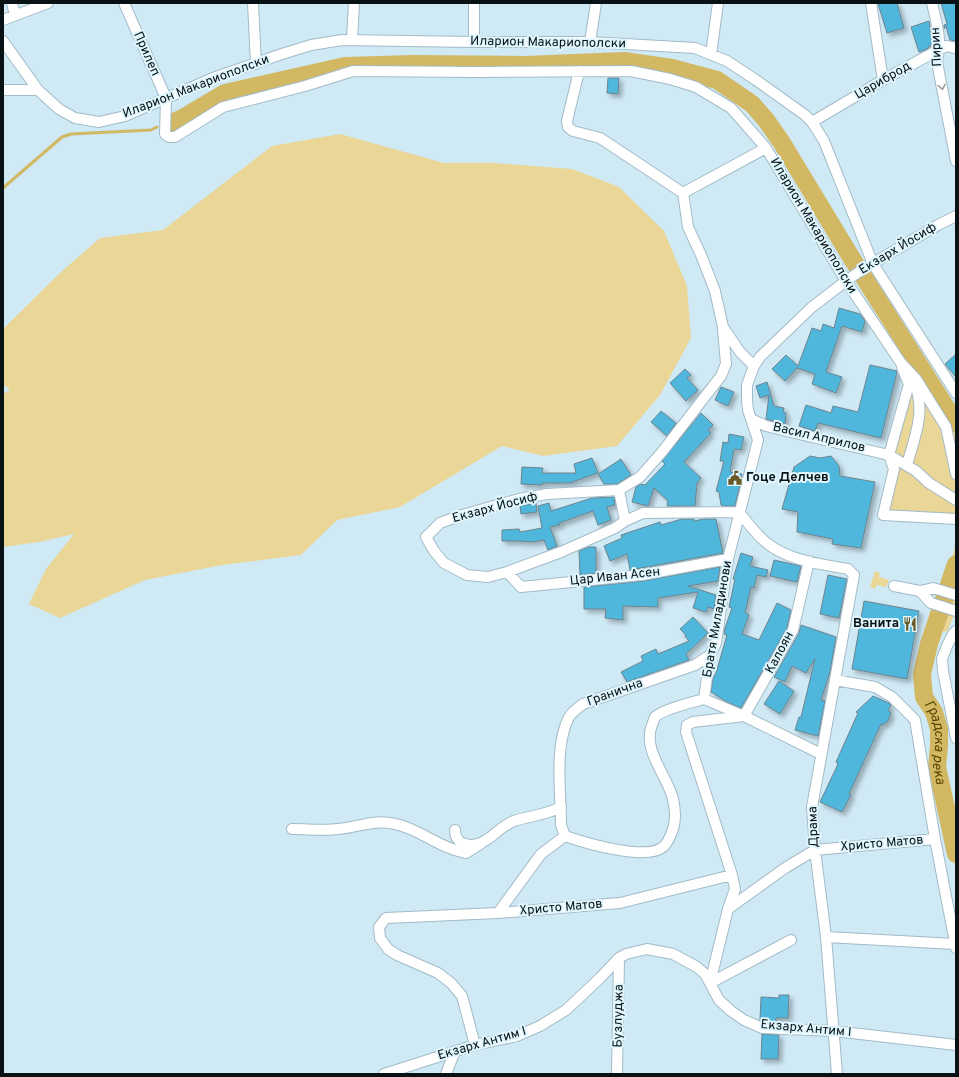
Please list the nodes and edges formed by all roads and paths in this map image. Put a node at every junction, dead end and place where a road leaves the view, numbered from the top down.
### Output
1 (12, 3) edge
2 (48, 3) edge
3 (124, 3) edge
4 (253, 3) edge
5 (354, 3) edge
6 (474, 3) edge
7 (596, 3) edge
8 (718, 3) edge
9 (871, 3) edge
10 (932, 3) edge
11 (15, 15) junction
12 (3, 20) edge
13 (352, 40) junction
14 (3, 41) edge
15 (474, 42) junction
16 (590, 42) junction
17 (956, 48) edge
18 (940, 49) junction
19 (711, 54) junction
20 (256, 64) junction
21 (579, 71) junction
22 (883, 80) junction
23 (3, 90) edge
24 (38, 90) junction
25 (166, 98) junction
26 (223, 107) joint
27 (812, 122) junction
28 (766, 148) junction
29 (956, 161) edge
30 (683, 193) junction
31 (956, 216) edge
32 (873, 264) junction
33 (846, 281) junction
34 (723, 327) junction
35 (901, 363) junction
36 (754, 366) junction
37 (956, 393) edge
38 (751, 419) junction
39 (889, 455) junction
40 (907, 465) junction
41 (956, 474) edge
42 (619, 490) junction
43 (956, 500) edge
44 (956, 506) edge
45 (739, 512) junction
46 (954, 518) edge
47 (625, 521) junction
48 (728, 559) junction
49 (809, 561) junction
50 (507, 572) junction
51 (894, 586) dead end
52 (920, 591) junction
53 (956, 595) edge
54 (956, 611) edge
55 (956, 631) edge
56 (710, 655) junction
57 (835, 680) junction
58 (704, 699) junction
59 (744, 716) junction
60 (956, 733) edge
61 (821, 754) junction
62 (561, 807) junction
63 (292, 829) dead end
64 (454, 830) dead end
65 (565, 836) junction
66 (935, 839) junction
67 (482, 844) junction
68 (815, 850) junction
69 (732, 875) junction
70 (728, 909) junction
71 (498, 913) junction
72 (826, 937) junction
73 (791, 940) dead end
74 (956, 946) edge
75 (619, 958) junction
76 (710, 983) junction
77 (834, 1031) junction
78 (475, 1045) junction
79 (956, 1045) edge
80 (455, 1051) junction
81 (384, 1074) edge
82 (446, 1074) edge
83 (617, 1074) edge
84 (837, 1074) edge

1 - 11 street
2 - 11 street
3 - 25 street, Прилеп
4 - 20 street
5 - 13 street
6 - 15 street
7 - 16 street
8 - 19 street
9 - 22 street
10 - 18 street, Пирин
11 - 12 street
13 - 15 street, Иларион Макариополски
13 - 20 street, Иларион Макариополски
14 - 24 street, Иларион Макариополски
15 - 16 street, Иларион Макариополски
16 - 19 street, Иларион Макариополски
17 - 18 street, Цариброд
18 - 22 street, Цариброд
18 -> 29 street, Пирин
19 - 27 street, Иларион Макариополски
20 - 25 street, Иларион Макариополски
21 - 26 street, Иларион Макариополски
21 - 28 street, Иларион Макариополски
21 - 30 street
22 - 27 street, Цариброд
23 - 24 street
24 - 25 street, Иларион Макариополски
25 - 26 street, Прилеп
27 - 32 street, Иларион Макариополски
28 - 30 street
28 - 33 street, Иларион Макариополски
30 - 34 street
31 - 32 street, Екзарх Йосиф
32 - 33 street, Екзарх Йосиф
32 - 37 street, Иларион Макариополски
33 - 35 street, Иларион Макариополски
33 - 36 street, Екзарх Йосиф
34 - 36 street
34 - 42 street, Екзарх Йосиф
35 - 39 street
35 - 40 street
35 - 41 street, Иларион Макариополски
36 - 38 street, Братя Миладинови
38 - 39 street, Васил Априлов
38 - 45 street, Братя Миладинови
39 - 40 street, Васил Априлов
39 - 46 street
40 - 43 street, Васил Априлов
42 - 47 street
42 - 50 street, Екзарх Йосиф
44 - 46 street
45 - 47 street
45 - 48 street, Братя Миладинови
45 - 49 street
47 - 50 street
48 - 50 street, Цар Иван Асен
48 - 56 street, Братя Миладинови
49 - 57 street, Драма
49 - 59 street, Калоян
51 - 52 street
52 - 53 street
52 - 54 street
55 - 60 street
56 - 58 street, Братя Миладинови
56 - 62 street, Гранична
57 - 61 street, Драма
57 - 66 street
58 - 59 street
58 - 65 street
59 - 61 street
59 - 69 street
61 - 68 street, Драма
62 - 65 street, Гранична
62 - 67 street
63 - 67 street
64 - 67 street
65 - 71 street
66 - 68 street, Христо Матов
66 - 74 street
68 - 70 street, Христо Матов
68 - 72 street, Драма
69 - 70 street
69 - 71 street, Христо Матов
70 - 76 street
71 - 78 street, Христо Матов
72 - 74 street
72 - 77 street, Драма
73 - 76 street
75 - 76 street, Екзарх Антим I
75 - 78 street, Екзарх Антим I
75 - 83 street, Бузлуджа
76 - 77 street, Екзарх Антим I
77 - 79 street, Екзарх Антим I
77 - 84 street, Драма
78 - 80 street, Екзарх Антим I
80 - 81 street, Екзарх Антим I
80 - 82 street

